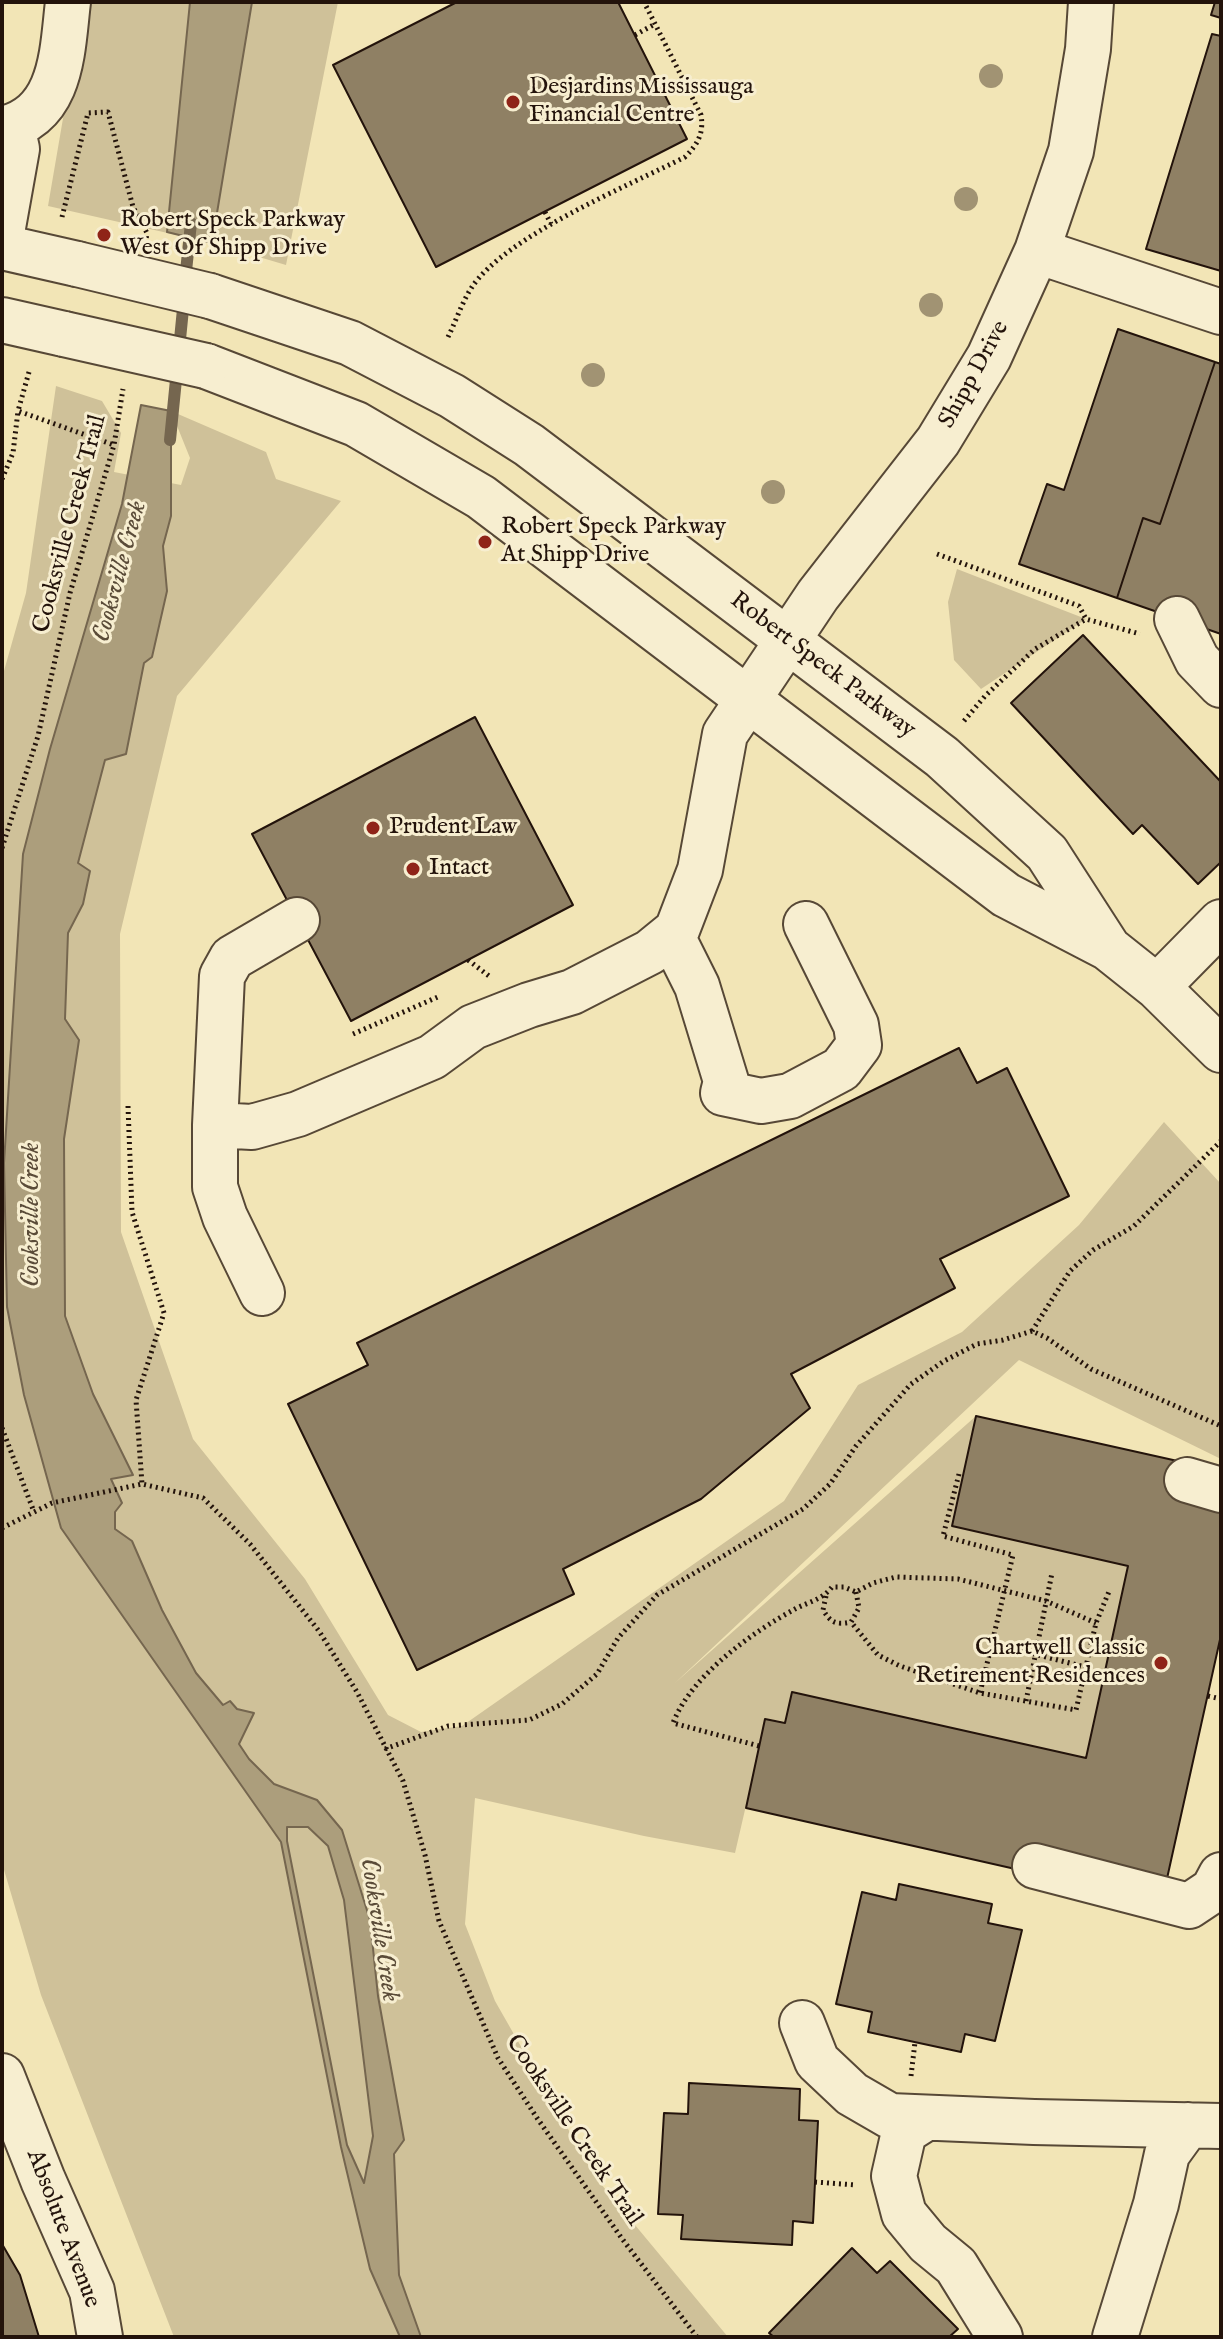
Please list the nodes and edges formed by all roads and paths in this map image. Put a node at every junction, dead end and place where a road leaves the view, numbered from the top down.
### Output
1 (68, 2) edge
2 (644, 2) edge
3 (1091, 2) edge
4 (655, 24) junction
5 (635, 35) dead end
6 (7, 128) edge
7 (545, 212) dead end
8 (62, 217) dead end
9 (551, 224) junction
10 (2, 233) edge
11 (2, 247) edge
12 (145, 248) dead end
13 (1037, 251) junction
14 (1221, 312) edge
15 (2, 320) edge
16 (448, 337) dead end
17 (29, 372) dead end
18 (124, 383) dead end
19 (18, 411) junction
20 (114, 445) junction
21 (2, 479) edge
22 (937, 554) dead end
23 (1086, 619) junction
24 (1177, 619) dead end
25 (787, 641) junction
26 (1209, 673) edge
27 (749, 699) junction
28 (964, 721) dead end
29 (2, 848) edge
30 (297, 920) dead end
31 (1221, 922) edge
32 (806, 924) dead end
33 (665, 941) junction
34 (1108, 948) junction
35 (489, 975) dead end
36 (475, 981) dead end
37 (1157, 987) junction
38 (448, 993) dead end
39 (353, 1034) dead end
40 (1221, 1050) edge
41 (128, 1106) dead end
42 (215, 1125) junction
43 (1221, 1141) edge
44 (262, 1293) dead end
45 (1032, 1331) junction
46 (1221, 1426) edge
47 (2, 1428) edge
48 (959, 1474) dead end
49 (142, 1484) junction
50 (34, 1512) junction
51 (2, 1528) edge
52 (1052, 1573) dead end
53 (1005, 1589) junction
54 (1110, 1589) dead end
55 (856, 1592) junction
56 (826, 1595) junction
57 (1046, 1601) junction
58 (851, 1622) junction
59 (1096, 1623) junction
60 (992, 1643) junction
61 (1035, 1654) junction
62 (1085, 1667) junction
63 (980, 1693) junction
64 (1208, 1696) dead end
65 (1221, 1699) edge
66 (1026, 1701) junction
67 (759, 1746) dead end
68 (385, 1749) junction
69 (1035, 1866) dead end
70 (1221, 1875) edge
71 (802, 2023) dead end
72 (2, 2076) edge
73 (926, 2118) junction
74 (1204, 2126) edge
75 (100, 2337) edge
76 (697, 2337) edge
77 (1000, 2337) edge
78 (1115, 2337) edge

1 - 6 street
2 - 4 path
3 - 13 street, Shipp Drive
4 - 5 path
4 - 9 path
6 - 10 street
7 - 9 path
8 - 12 path
9 - 16 path
11 - 25 street, Robert Speck Parkway, bridge
13 - 14 street
13 - 25 street, Shipp Drive
15 - 27 street, Robert Speck Parkway, bridge
17 - 19 path
18 - 20 path, Cooksville Creek Trail
19 - 20 path
19 - 21 path
20 - 29 path, Cooksville Creek Trail
22 - 23 path
23 - 26 path
23 - 28 path
24 - 26 street
25 - 27 street, Shipp Drive
25 - 34 street, Robert Speck Parkway
27 - 33 street, Shipp Drive
27 - 34 street, Robert Speck Parkway
30 - 42 street
31 - 37 street
32 - 33 street
33 - 42 street
34 - 37 street, Robert Speck Parkway
35 - 36 path
37 - 40 street, Robert Speck Parkway
38 - 39 path
41 - 49 path
42 - 44 street
43 - 45 path
45 - 46 path
45 - 68 path
47 - 50 path
48 - 53 path
49 - 50 path, Cooksville Creek Trail
49 - 68 path, Cooksville Creek Trail
50 - 51 path, Cooksville Creek Trail
52 - 57 path
53 - 55 path
53 - 57 path
53 - 60 path
54 - 59 path
55 - 56 path
55 - 58 path
56 - 58 path
56 - 67 path
57 - 59 path
57 - 61 path
58 - 63 path
59 - 62 path
60 - 61 path
60 - 63 path
61 - 62 path
61 - 66 path
62 - 66 path
63 - 66 path
64 - 65 path
68 - 76 path, Cooksville Creek Trail
69 - 70 street
71 - 73 street
72 - 75 street, Absolute Avenue
73 - 74 street
73 - 77 street
74 - 78 street

